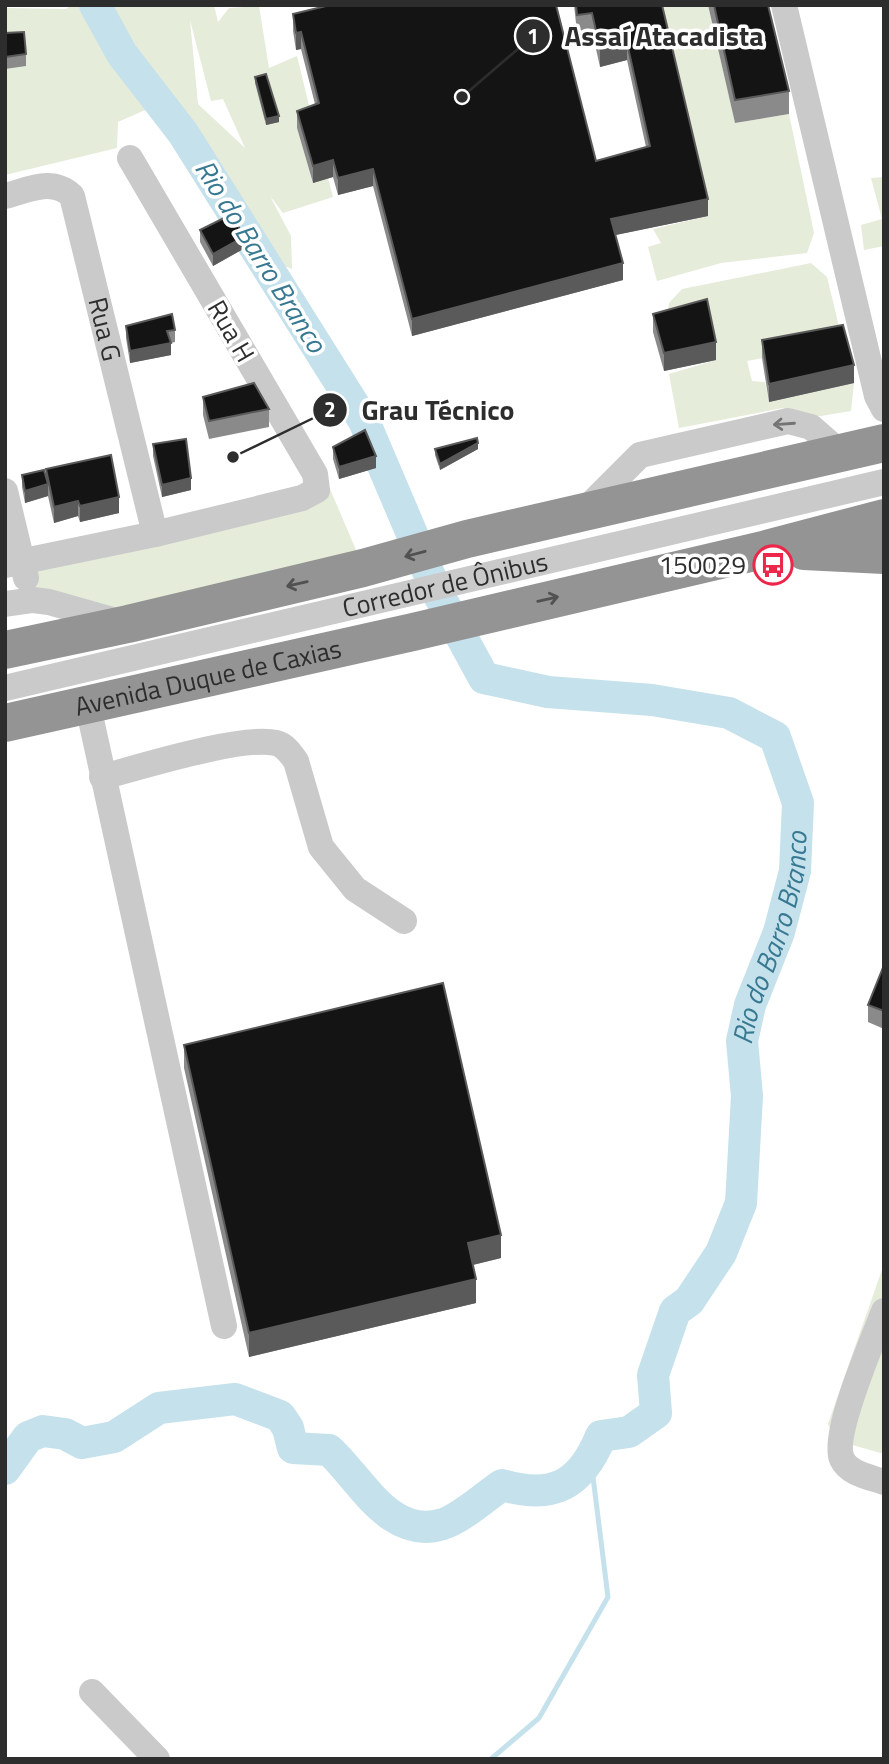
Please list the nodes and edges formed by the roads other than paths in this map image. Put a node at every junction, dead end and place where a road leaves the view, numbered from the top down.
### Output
1 (784, 5) edge
2 (130, 158) dead end
3 (5, 196) edge
4 (882, 406) edge
5 (864, 448) edge
6 (884, 482) edge
7 (5, 491) edge
8 (884, 517) edge
9 (155, 534) junction
10 (764, 550) junction
11 (884, 555) edge
12 (13, 564) edge
13 (33, 600) junction
14 (5, 604) edge
15 (128, 624) junction
16 (5, 650) edge
17 (5, 665) edge
18 (88, 706) junction
19 (8, 712) edge
20 (102, 777) junction
21 (404, 921) dead end
22 (884, 1311) edge
23 (224, 1326) dead end
24 (884, 1482) edge
25 (92, 1692) dead end
26 (157, 1759) edge

1 - 4 street
2 - 9 street, Rua H
3 - 9 street, Rua G
4 - 5 street
5 -> 15 highway
6 - 19 street, Corredor de Ônibus
7 - 12 street
8 - 10 highway
9 - 12 street
10 - 11 highway
18 -> 10 highway, Avenida Duque de Caxias
12 - 13 street
13 - 14 street
13 - 15 street
15 - 16 highway
15 - 17 street
18 - 19 highway, Avenida Duque de Caxias
18 - 20 street
20 - 21 street
20 - 23 street
22 - 24 street
25 - 26 street

